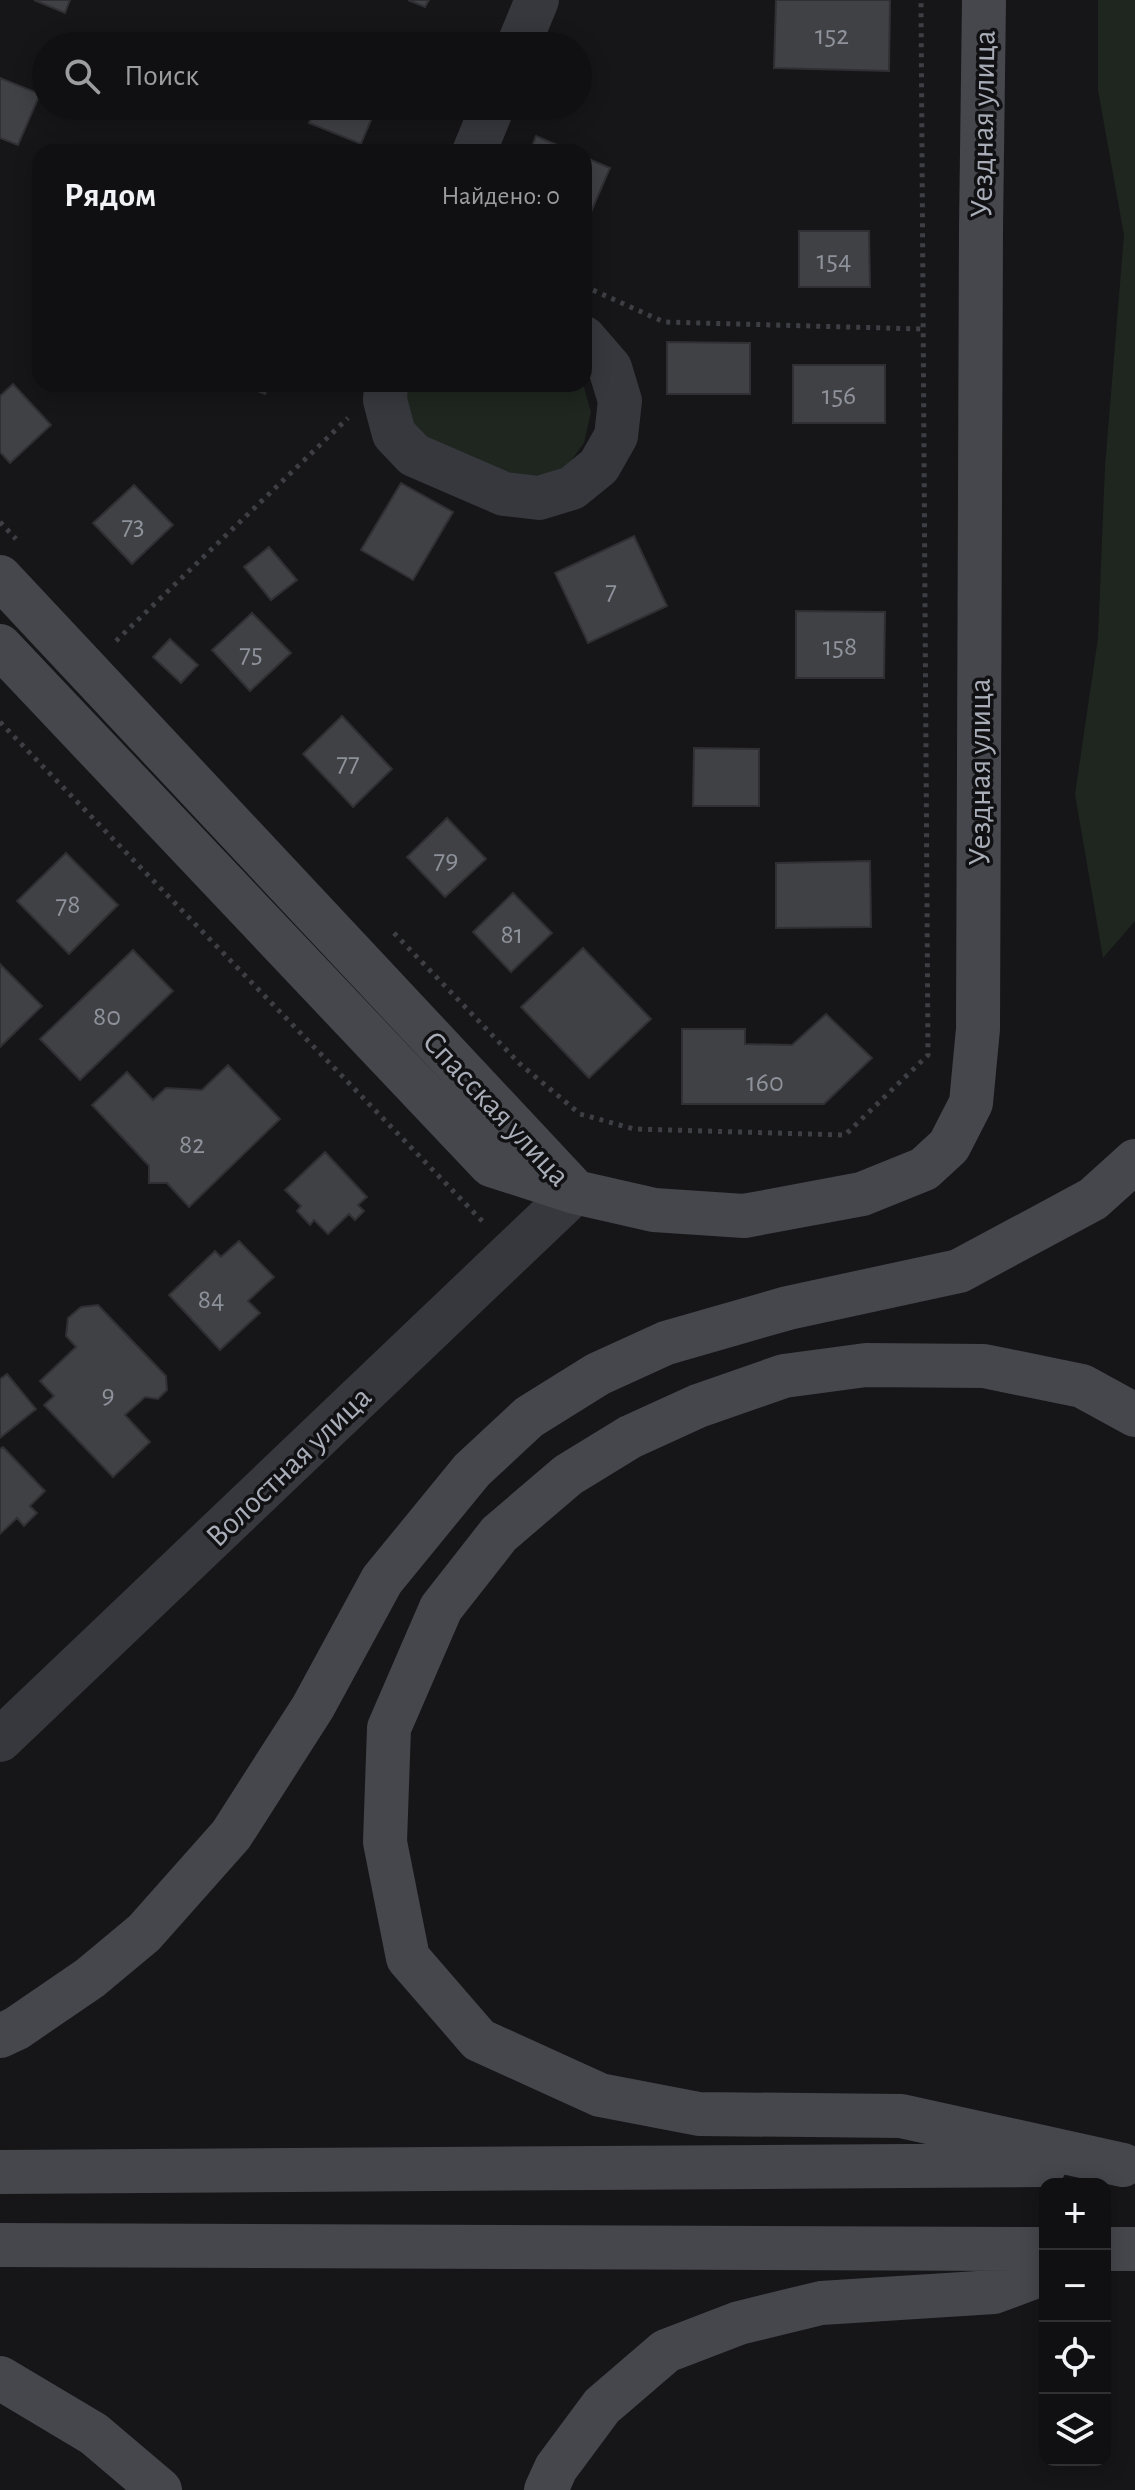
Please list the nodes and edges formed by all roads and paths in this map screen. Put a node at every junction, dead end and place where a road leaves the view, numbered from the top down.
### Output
1 (537, 0) edge
2 (921, 0) edge
3 (984, 0) edge
4 (524, 32) edge
5 (487, 120) edge
6 (477, 144) edge
7 (592, 290) edge
8 (922, 329) junction
9 (592, 347) edge
10 (385, 392) edge
11 (0, 522) edge
12 (10, 561) edge
13 (105, 631) dead end
14 (0, 646) edge
15 (0, 722) edge
16 (388, 927) dead end
17 (1135, 1161) edge
18 (575, 1192) junction
19 (512, 1252) junction
20 (1135, 1415) edge
21 (0, 1740) edge
22 (0, 2036) edge
23 (1129, 2165) edge
24 (0, 2172) edge
25 (0, 2245) edge
26 (1039, 2249) edge
27 (1039, 2275) edge
28 (0, 2378) edge
29 (160, 2490) edge
30 (546, 2490) edge

1 - 4 street
2 - 8 path
3 - 18 street, Уездная улица
5 - 6 street
7 - 8 path
8 - 16 path
9 - 10 street
10 - 13 path
11 - 12 path
12 - 18 street, Спасская улица
14 - 18 street, Спасская улица
15 - 19 path
17 - 22 street
18 - 19 street, Волостная улица
19 - 21 street, Волостная улица
20 - 23 street
23 - 24 street
25 - 26 street
27 - 30 street
28 - 29 street

